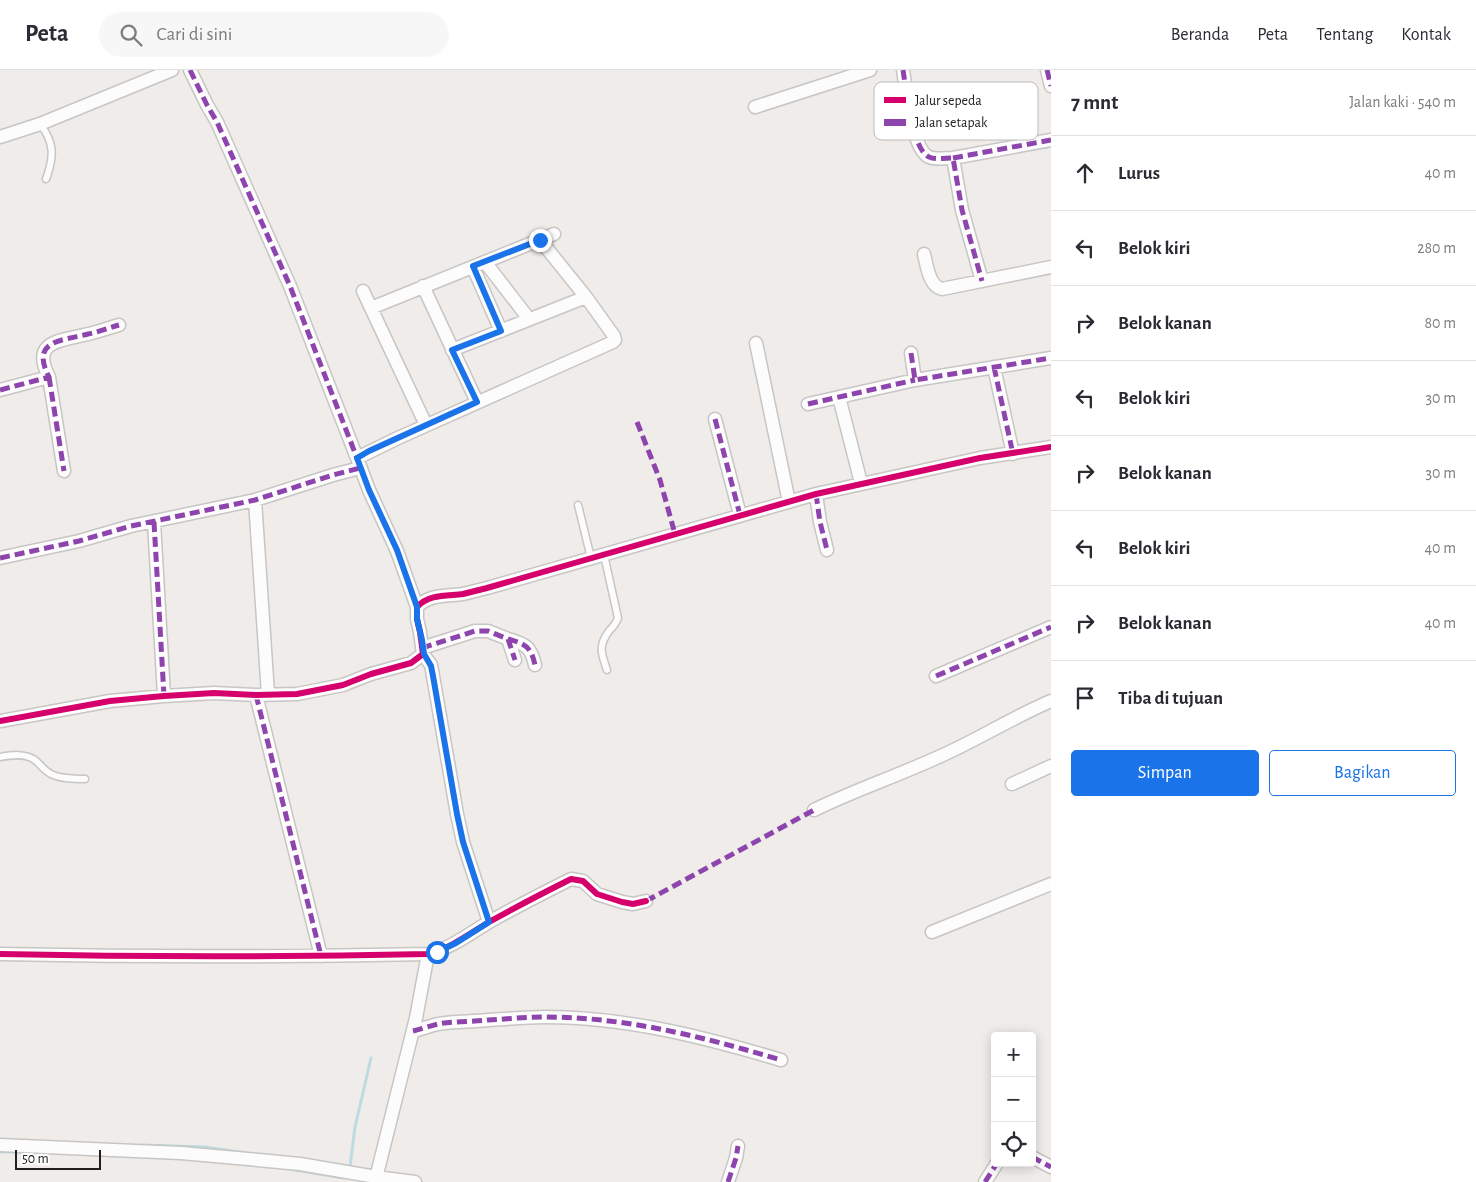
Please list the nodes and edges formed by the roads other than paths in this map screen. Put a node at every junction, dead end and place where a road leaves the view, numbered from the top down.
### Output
1 (172, 70) edge
2 (190, 70) edge
3 (870, 70) edge
4 (1047, 70) edge
5 (1051, 86) edge
6 (755, 107) dead end
7 (40, 124) junction
8 (0, 137) edge
9 (918, 140) edge
10 (1051, 140) edge
11 (953, 158) junction
12 (46, 179) dead end
13 (554, 234) dead end
14 (540, 240) junction
15 (924, 254) dead end
16 (479, 264) junction
17 (1051, 267) edge
18 (982, 281) junction
19 (423, 286) junction
20 (363, 291) dead end
21 (586, 297) junction
22 (371, 308) junction
23 (529, 319) junction
24 (119, 324) dead end
25 (501, 331) junction
26 (756, 343) dead end
27 (452, 350) junction
28 (911, 353) dead end
29 (1051, 358) edge
30 (994, 367) junction
31 (49, 377) junction
32 (915, 380) junction
33 (0, 390) edge
34 (839, 397) junction
35 (477, 402) junction
36 (808, 404) dead end
37 (715, 419) dead end
38 (426, 425) junction
39 (1051, 447) edge
40 (1012, 454) junction
41 (359, 463) junction
42 (64, 470) dead end
43 (861, 483) junction
44 (816, 494) junction
45 (255, 500) junction
46 (789, 502) junction
47 (578, 505) dead end
48 (740, 515) junction
49 (154, 522) junction
50 (827, 550) dead end
51 (598, 556) junction
52 (0, 558) edge
53 (417, 607) junction
54 (1051, 627) edge
55 (508, 639) junction
56 (423, 651) junction
57 (515, 660) dead end
58 (535, 665) dead end
59 (606, 670) dead end
60 (936, 676) dead end
61 (262, 694) junction
62 (164, 696) junction
63 (1051, 701) edge
64 (0, 721) edge
65 (0, 756) edge
66 (1051, 766) edge
67 (85, 779) dead end
68 (1012, 784) dead end
69 (814, 810) dead end
70 (1051, 884) edge
71 (646, 902) dead end
72 (489, 922) junction
73 (932, 932) dead end
74 (0, 954) edge
75 (428, 954) junction
76 (321, 956) junction
77 (413, 1031) junction
78 (781, 1060) dead end
79 (0, 1145) edge
80 (738, 1146) dead end
81 (1036, 1159) edge
82 (994, 1167) edge
83 (1051, 1167) edge
84 (376, 1180) edge
85 (415, 1182) edge
86 (728, 1182) edge
87 (985, 1182) edge

1 - 7 street
2 - 41 street
3 - 6 street
4 - 5 street
7 - 8 street
7 - 12 lane
9 - 11 street
10 - 11 street
11 - 18 street
13 - 14 street
14 - 16 street
14 - 21 street
15 - 18 street
16 - 19 street
16 - 23 street
16 - 25 street
17 - 18 street
19 - 22 street
19 - 27 street
20 - 22 street
21 - 23 street
21 - 35 street
22 - 38 street
23 - 25 street
24 - 31 street
25 - 27 street
26 - 46 street
27 - 35 street
28 - 32 street
29 - 30 street
30 - 32 street
30 - 40 street
31 - 33 street
31 - 42 street
32 - 34 street
34 - 36 street
34 - 43 street
35 - 38 street
37 - 48 street
38 - 41 street
39 - 40 street
40 - 43 street
41 - 45 street
41 - 53 street
43 - 44 street
44 - 46 street
44 - 50 street
45 - 49 street
45 - 61 street
46 - 48 street
47 - 51 lane
48 - 51 street
49 - 52 street
49 - 62 street
51 - 53 street
51 - 59 lane
53 - 56 street
54 - 60 street
55 - 56 street
55 - 57 street
55 - 58 street
56 - 61 street
56 - 72 street
61 - 62 street
61 - 76 street
62 - 64 street
63 - 69 street
65 - 67 lane
66 - 68 street
70 - 73 street
71 - 72 street
72 - 75 street
74 - 76 street
75 - 76 street
75 - 77 street
77 - 78 street
77 - 84 street
79 - 84 street
80 - 86 street
81 - 83 street
82 - 87 street
84 - 85 street

